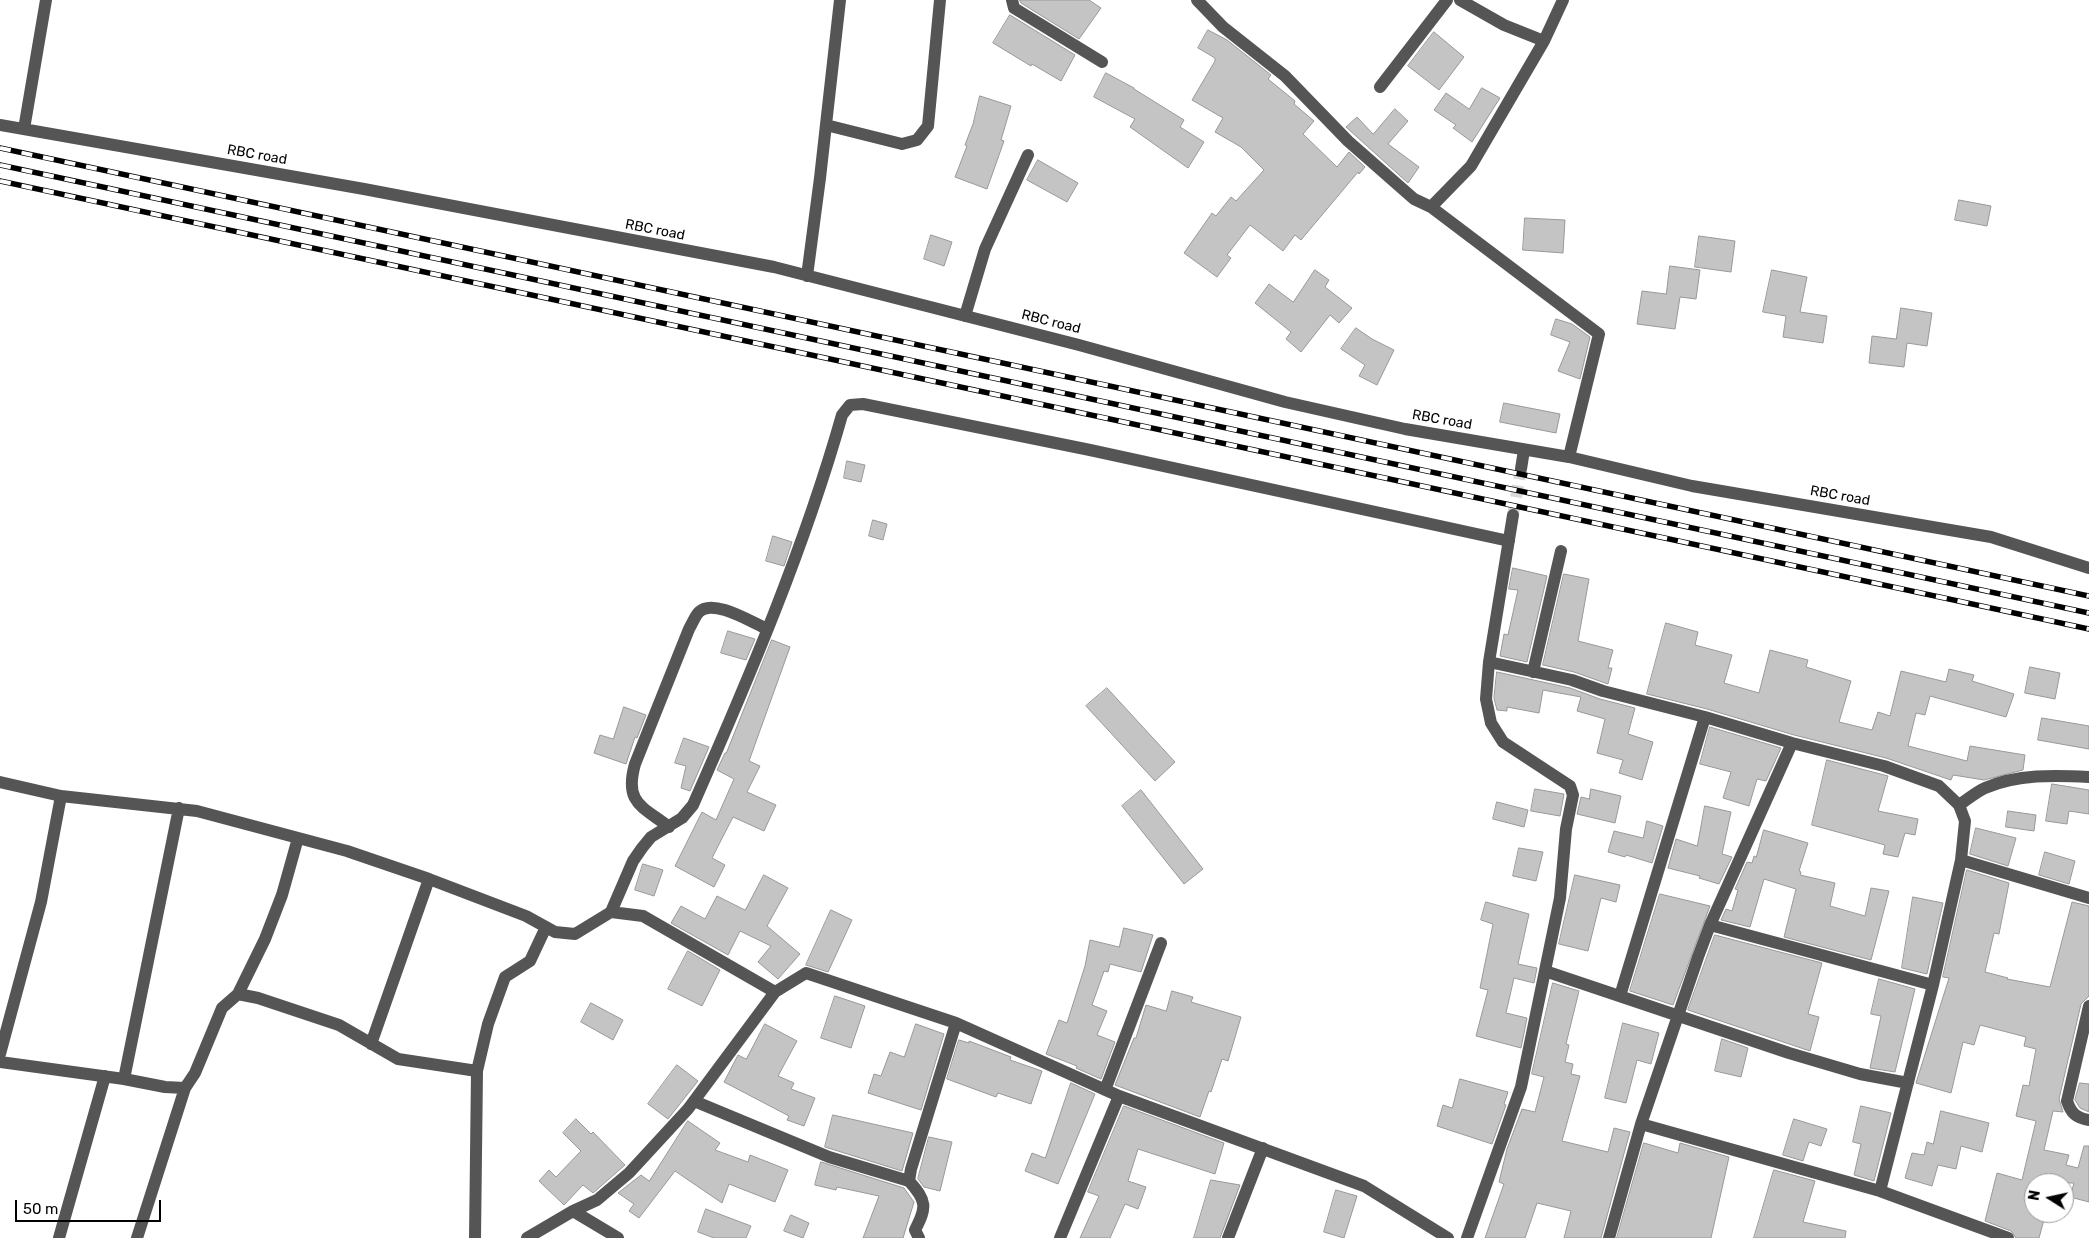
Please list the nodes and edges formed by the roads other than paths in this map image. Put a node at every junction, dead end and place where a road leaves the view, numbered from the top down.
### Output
1 (46, 0) edge
2 (840, 0) edge
3 (940, 0) edge
4 (1012, 0) edge
5 (1197, 0) edge
6 (1446, 0) edge
7 (1460, 0) edge
8 (1563, 0) edge
9 (1544, 42) junction
10 (1102, 62) dead end
11 (1380, 87) dead end
12 (0, 125) edge
13 (826, 125) junction
14 (24, 129) junction
15 (1028, 155) dead end
16 (1431, 207) junction
17 (808, 276) junction
18 (964, 316) junction
19 (1524, 450) junction
20 (1569, 457) junction
21 (1521, 469) tunnel mouth
22 (1513, 515) tunnel mouth
23 (1509, 541) junction
24 (1561, 550) dead end
25 (2089, 568) edge
26 (767, 629) junction
27 (1489, 662) junction
28 (1533, 672) junction
29 (1705, 718) junction
30 (1792, 744) junction
31 (2089, 776) edge
32 (0, 782) edge
33 (61, 796) junction
34 (1959, 805) junction
35 (179, 808) junction
36 (669, 827) junction
37 (298, 838) junction
38 (1961, 860) junction
39 (429, 879) junction
40 (2089, 898) edge
41 (611, 912) junction
42 (1710, 924) junction
43 (546, 927) junction
44 (1161, 943) dead end
45 (1545, 971) junction
46 (1933, 985) junction
47 (775, 992) junction
48 (238, 994) junction
49 (1620, 996) junction
50 (2089, 1006) edge
51 (1678, 1015) junction
52 (956, 1023) junction
53 (371, 1044) junction
54 (0, 1054) edge
55 (0, 1062) edge
56 (477, 1071) junction
57 (105, 1076) junction
58 (124, 1079) junction
59 (1908, 1083) junction
60 (185, 1088) junction
61 (1105, 1090) junction
62 (1119, 1096) junction
63 (694, 1101) junction
64 (2089, 1120) edge
65 (1641, 1124) junction
66 (1263, 1148) junction
67 (910, 1181) junction
68 (1880, 1191) junction
69 (573, 1211) junction
70 (915, 1235) edge
71 (59, 1238) edge
72 (136, 1238) edge
73 (474, 1238) edge
74 (528, 1238) edge
75 (618, 1238) edge
76 (1060, 1238) edge
77 (1228, 1238) edge
78 (1448, 1238) edge
79 (1466, 1238) edge
80 (1609, 1238) edge
81 (2008, 1238) edge

1 - 14 street
2 - 13 street
3 - 13 street
4 - 10 street
5 - 16 street
6 - 11 street
7 - 9 street
8 - 9 street
9 - 16 street
12 - 14 street, RBC road
13 - 17 street
14 - 17 street, RBC road
15 - 18 street
16 - 20 street
17 - 18 street, RBC road
18 - 19 street, RBC road
19 - 20 street, RBC road
19 - 21 street
20 - 25 street, RBC road
22 - 23 street
23 - 26 street
23 - 27 street
24 - 28 street
26 - 36 street
26 - 36 street
27 - 28 street
27 - 45 street
28 - 29 street
29 - 30 street
29 - 49 street
30 - 34 street
30 - 42 street
31 - 34 street
32 - 33 street
33 - 35 street
33 - 54 street
34 - 38 street
35 - 37 street
35 - 58 street
36 - 41 street
37 - 39 street
37 - 48 street
38 - 40 street
38 - 46 street
39 - 43 street
39 - 53 street
41 - 43 street
41 - 47 street
42 - 46 street
42 - 51 street
43 - 56 street
44 - 61 street
45 - 49 street
45 - 79 street
46 - 59 street
47 - 52 street
47 - 63 street
48 - 53 street
48 - 60 street
49 - 51 street
50 - 64 street
51 - 59 street
51 - 65 street
52 - 61 street
52 - 67 street
53 - 56 street
55 - 57 street
56 - 73 street
57 - 58 street
57 - 71 street
58 - 60 street
59 - 68 street
60 - 72 street
61 - 62 street
62 - 66 street
62 - 76 street
63 - 67 street
63 - 69 street
65 - 68 street
65 - 80 street
66 - 77 street
66 - 78 street
67 - 70 street
68 - 81 street
69 - 74 street
69 - 75 street

